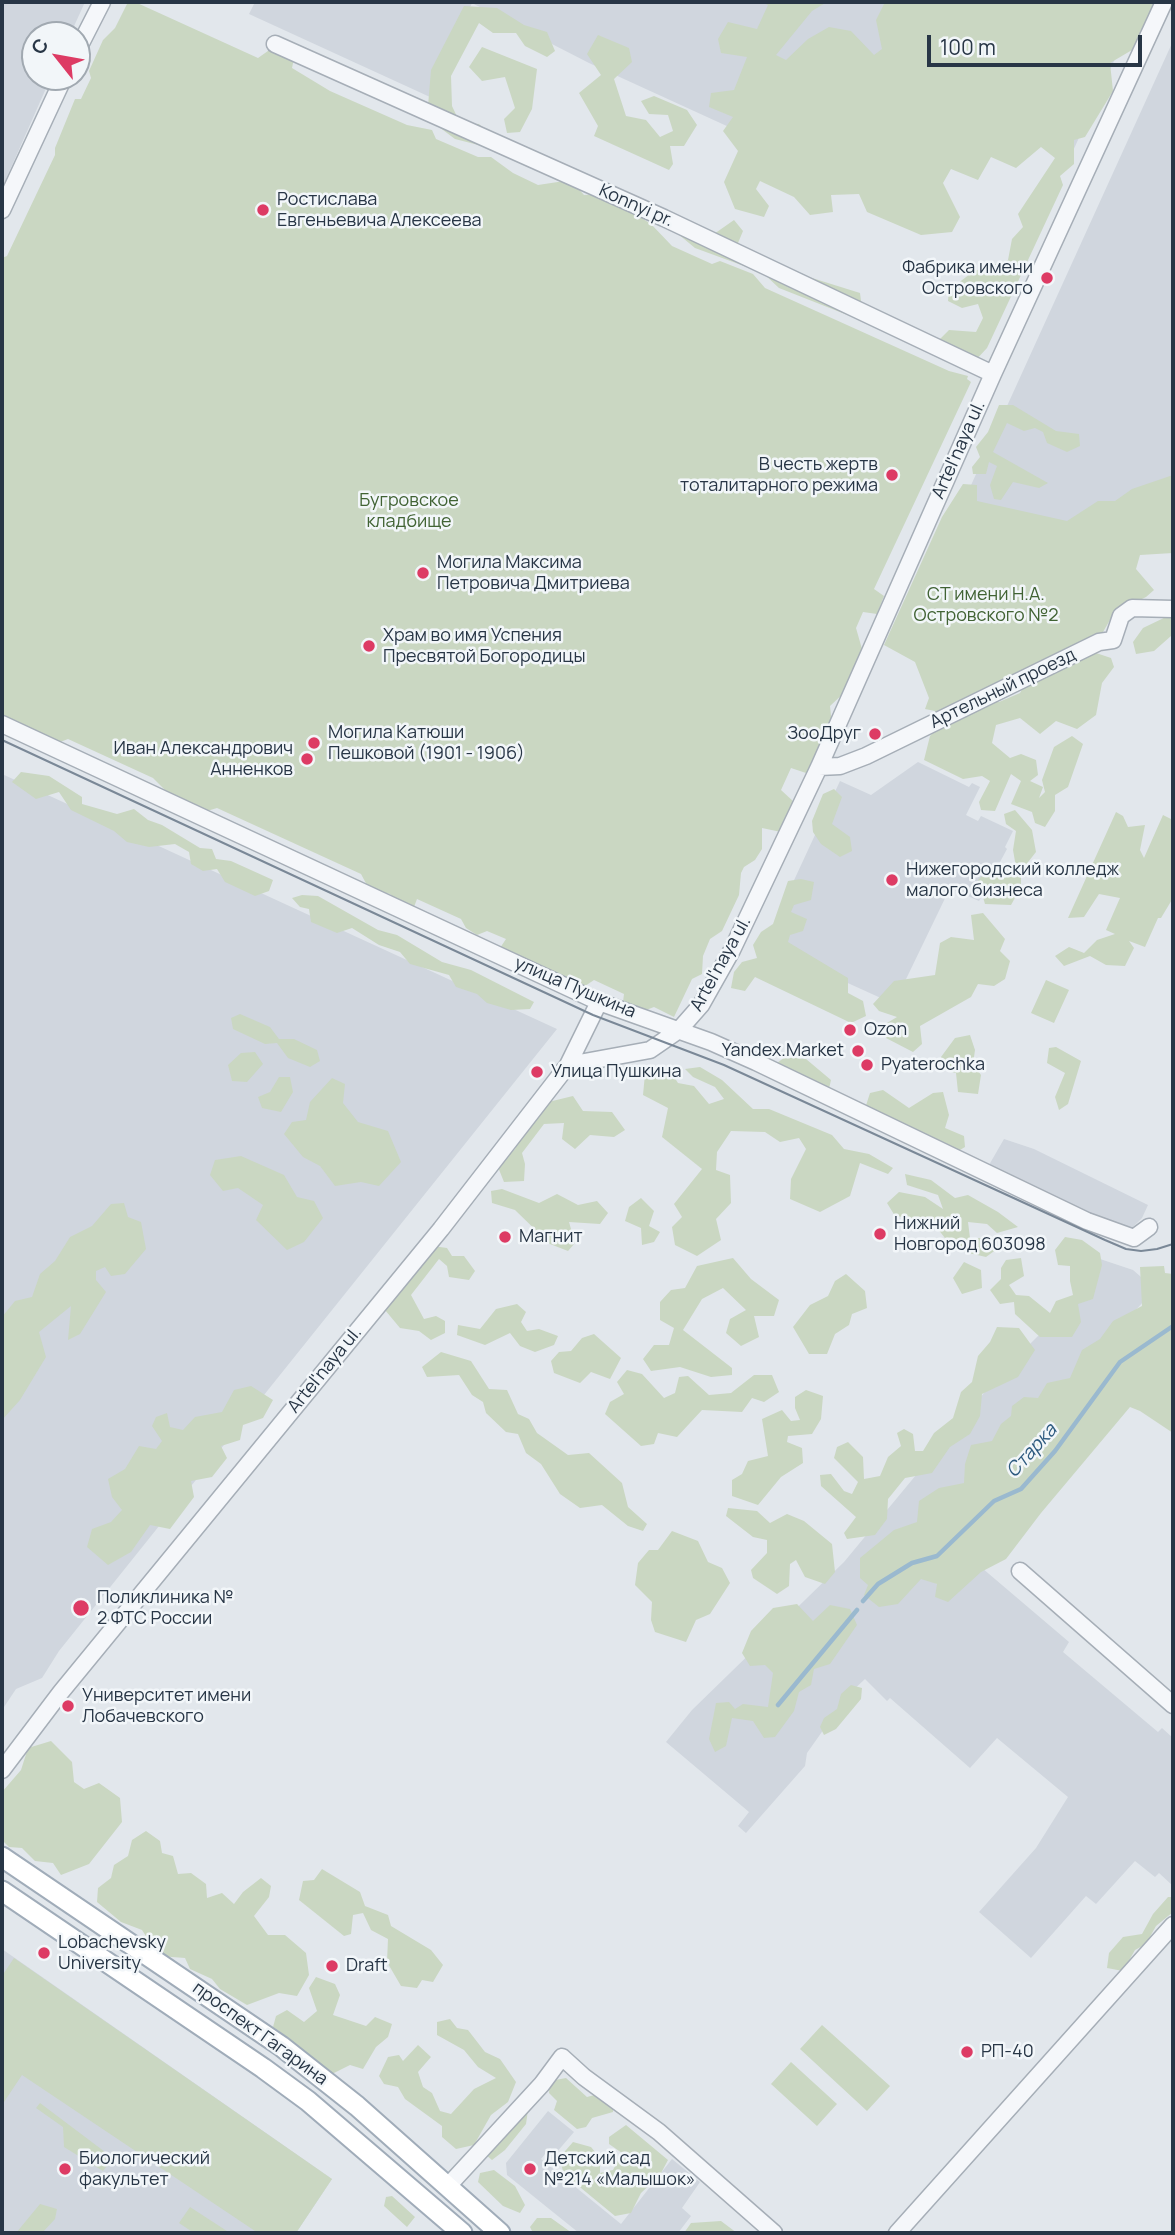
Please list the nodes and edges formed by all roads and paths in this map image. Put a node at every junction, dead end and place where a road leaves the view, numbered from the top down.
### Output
1 (102, 2) edge
2 (1164, 2) edge
3 (91, 24) edge
4 (275, 44) dead end
5 (57, 91) edge
6 (2, 210) edge
7 (993, 374) junction
8 (1173, 609) edge
9 (2, 723) edge
10 (819, 767) junction
11 (599, 1002) junction
12 (679, 1030) junction
13 (579, 1044) junction
14 (602, 1060) junction
15 (568, 1065) junction
16 (1149, 1227) dead end
17 (1020, 1571) dead end
18 (1173, 1704) edge
19 (2, 1770) edge
20 (2, 1857) edge
21 (2, 1891) edge
22 (1173, 1925) edge
23 (448, 2186) junction
24 (461, 2233) edge
25 (500, 2233) edge
26 (774, 2233) edge
27 (897, 2233) edge

1 - 3 street
2 - 7 street, Artel'naya ul.
4 - 7 street, Konnyi pr.
5 - 6 street
7 - 10 street, Artel'naya ul.
8 - 10 street, Артельный проезд
9 - 11 street, улица Пушкина
10 - 12 street, Artel'naya ul.
11 - 12 street, улица Пушкина
11 - 13 street
12 - 14 street, Artel'naya ul.
12 - 16 street, улица Пушкина
13 - 14 street
13 - 15 street
14 - 15 street, Artel'naya ul.
15 - 19 street, Artel'naya ul.
17 - 18 street
20 - 23 main road, проспект Гагарина
21 - 24 main road, проспект Гагарина
22 - 27 street
23 - 25 main road, проспект Гагарина
23 - 26 street

